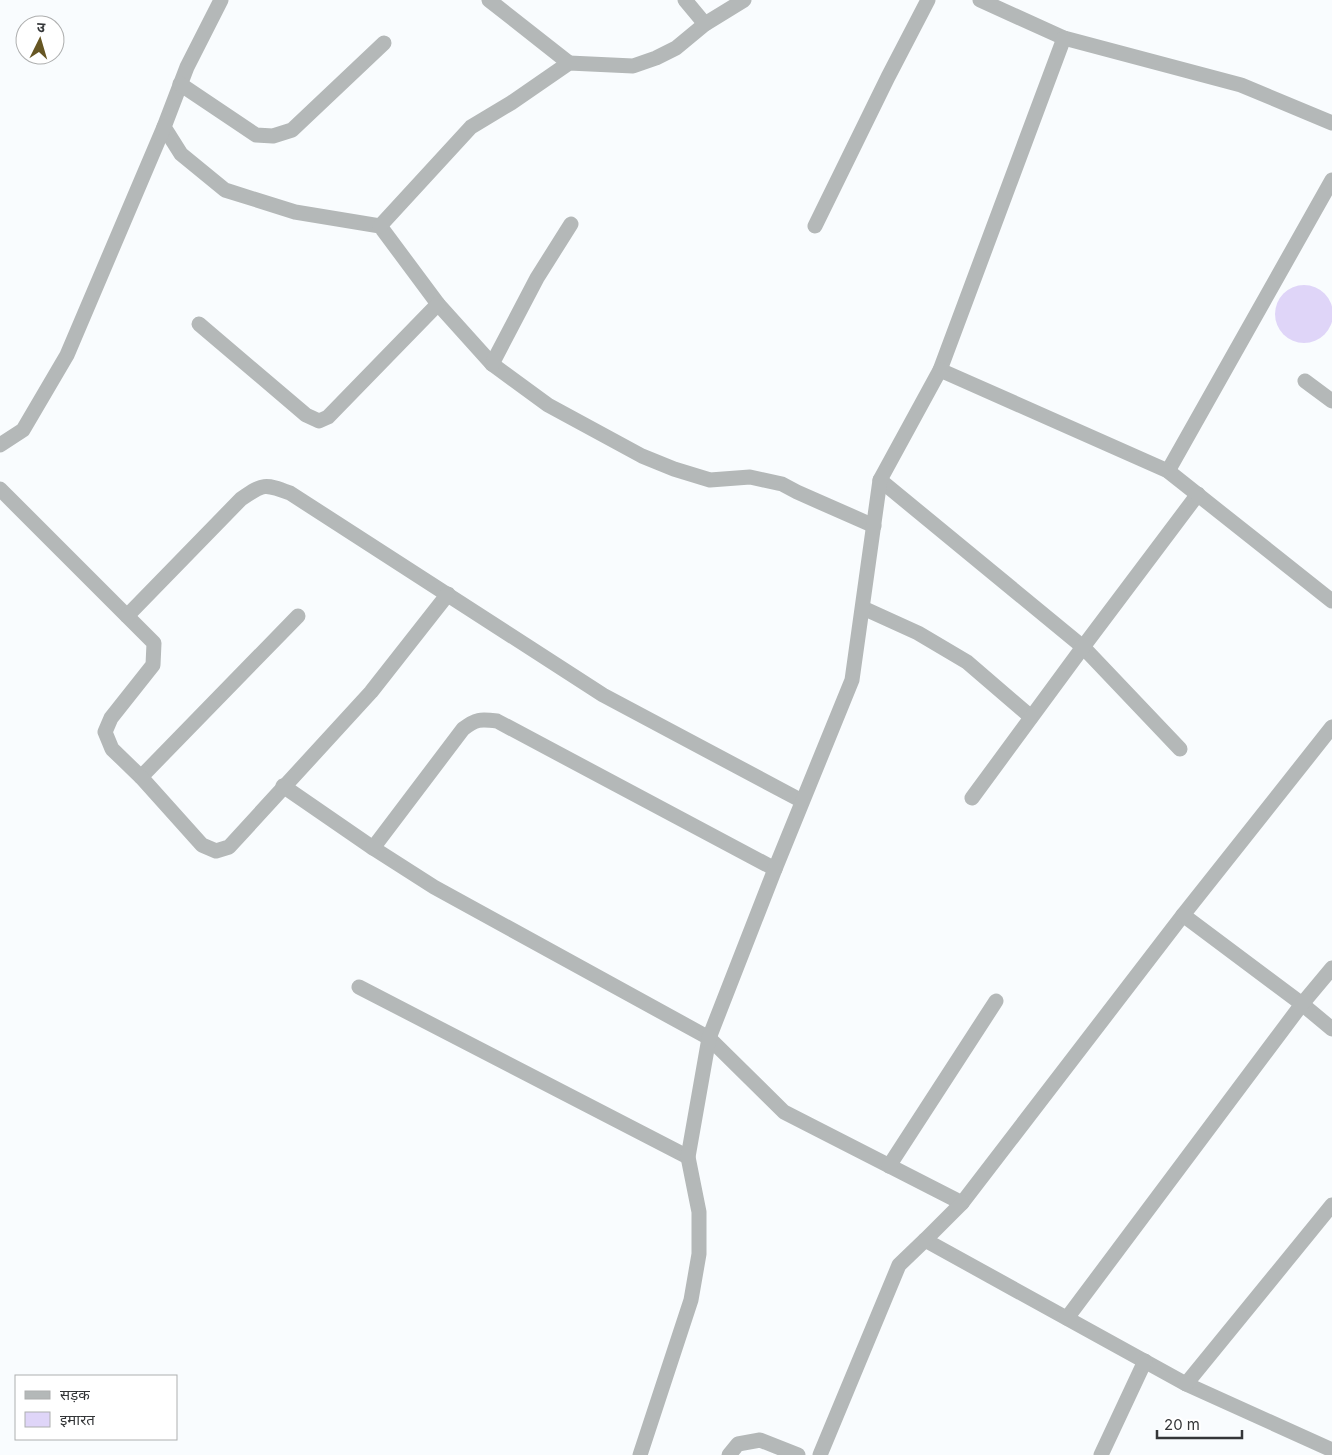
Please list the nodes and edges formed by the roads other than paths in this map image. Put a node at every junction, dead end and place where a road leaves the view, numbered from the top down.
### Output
1 (221, 0) edge
2 (489, 0) edge
3 (684, 0) edge
4 (744, 0) edge
5 (928, 0) edge
6 (983, 0) edge
7 (705, 24) junction
8 (1064, 38) junction
9 (384, 42) dead end
10 (569, 62) junction
11 (180, 84) junction
12 (1332, 123) edge
13 (164, 127) junction
14 (1332, 180) edge
15 (570, 224) dead end
16 (380, 226) junction
17 (815, 226) dead end
18 (438, 304) junction
19 (199, 324) dead end
20 (492, 364) junction
21 (940, 370) junction
22 (1305, 381) dead end
23 (1332, 401) edge
24 (0, 446) edge
25 (1168, 471) junction
26 (880, 480) junction
27 (0, 488) edge
28 (1198, 494) junction
29 (874, 526) junction
30 (448, 594) junction
31 (1332, 601) edge
32 (862, 608) junction
33 (127, 616) junction
34 (298, 616) dead end
35 (1083, 647) junction
36 (1031, 717) junction
37 (1332, 727) edge
38 (1180, 749) dead end
39 (141, 777) junction
40 (284, 786) junction
41 (972, 798) dead end
42 (802, 801) junction
43 (373, 848) junction
44 (775, 869) junction
45 (1183, 915) junction
46 (1332, 968) edge
47 (359, 987) dead end
48 (996, 1001) dead end
49 (1302, 1004) junction
50 (1332, 1030) edge
51 (709, 1038) junction
52 (688, 1157) junction
53 (889, 1166) junction
54 (962, 1203) junction
55 (1332, 1205) edge
56 (925, 1240) junction
57 (1067, 1318) junction
58 (1145, 1361) junction
59 (1186, 1384) junction
60 (1327, 1447) edge
61 (640, 1455) edge
62 (729, 1455) edge
63 (798, 1455) edge
64 (820, 1455) edge
65 (1101, 1455) edge

1 - 11 street
2 - 10 street
3 - 7 street
4 - 7 street
5 - 17 street
6 - 8 street
7 - 10 street
8 - 12 street
8 - 21 street
9 - 11 street
10 - 16 street
11 - 13 street
13 - 16 street
13 - 24 street
14 - 25 street
15 - 20 street
16 - 18 street
18 - 19 street
18 - 20 street
20 - 29 street
21 - 25 street
21 - 26 street
22 - 23 street
25 - 28 street
26 - 29 street
26 - 35 street
27 - 33 street
28 - 31 street
28 - 35 street
29 - 32 street
30 - 33 street
30 - 40 street
30 - 42 street
32 - 36 street
32 - 42 street
33 - 39 street
34 - 39 street
35 - 36 street
35 - 38 street
36 - 41 street
37 - 45 street
39 - 40 street
40 - 43 street
42 - 44 street
43 - 44 street
43 - 51 street
44 - 51 street
45 - 49 street
45 - 54 street
46 - 49 street
47 - 52 street
48 - 53 street
49 - 50 street
49 - 57 street
51 - 52 street
51 - 53 street
52 - 61 street
53 - 54 street
54 - 56 street
55 - 59 street
56 - 57 street
56 - 64 street
57 - 58 street
58 - 59 street
58 - 65 street
59 - 60 street
62 - 63 street

